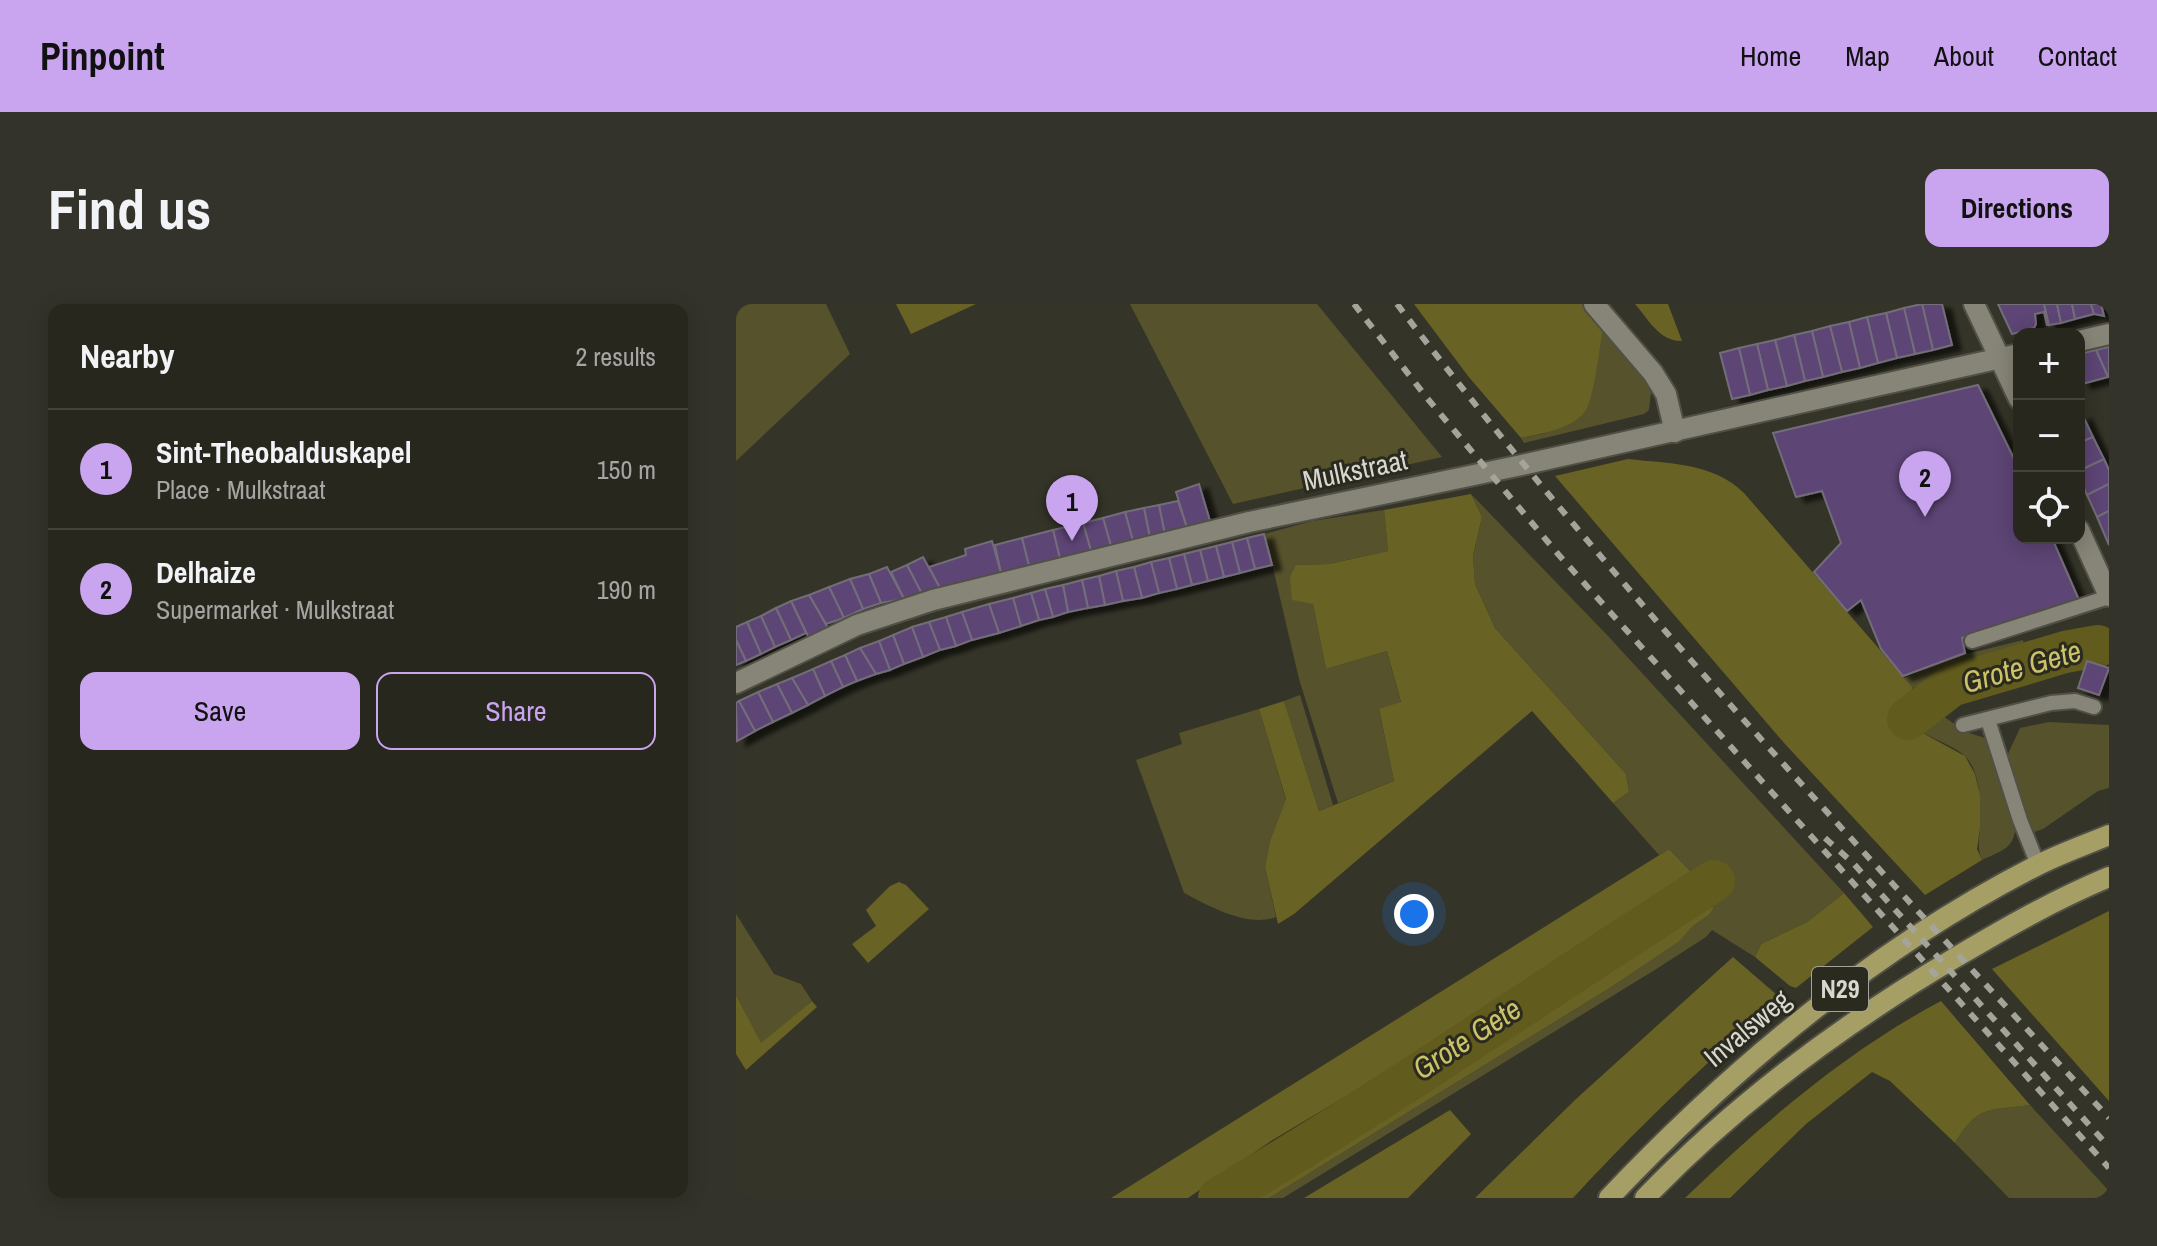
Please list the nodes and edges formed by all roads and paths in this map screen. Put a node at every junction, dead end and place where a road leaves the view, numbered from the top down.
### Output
1 (1594, 304) edge
2 (1974, 304) edge
3 (2109, 334) edge
4 (2085, 340) edge
5 (2010, 356) edge
6 (1675, 432) junction
7 (2085, 543) edge
8 (2109, 596) edge
9 (1972, 641) dead end
10 (736, 683) edge
11 (2094, 707) dead end
12 (1988, 720) junction
13 (1963, 725) dead end
14 (2109, 835) edge
15 (2038, 865) junction
16 (2109, 877) edge
17 (1609, 1198) edge
18 (1645, 1198) edge

1 - 6 street
2 - 5 street
3 - 4 street
5 - 6 street, Mulkstraat
6 - 10 street, Mulkstraat
7 - 8 street
8 - 9 lane
11 - 12 lane
12 - 13 lane
12 - 15 lane
14 - 15 main road, Invalsweg / N29
15 - 17 main road, Invalsweg / N29
16 - 18 main road, Invalsweg / N29

